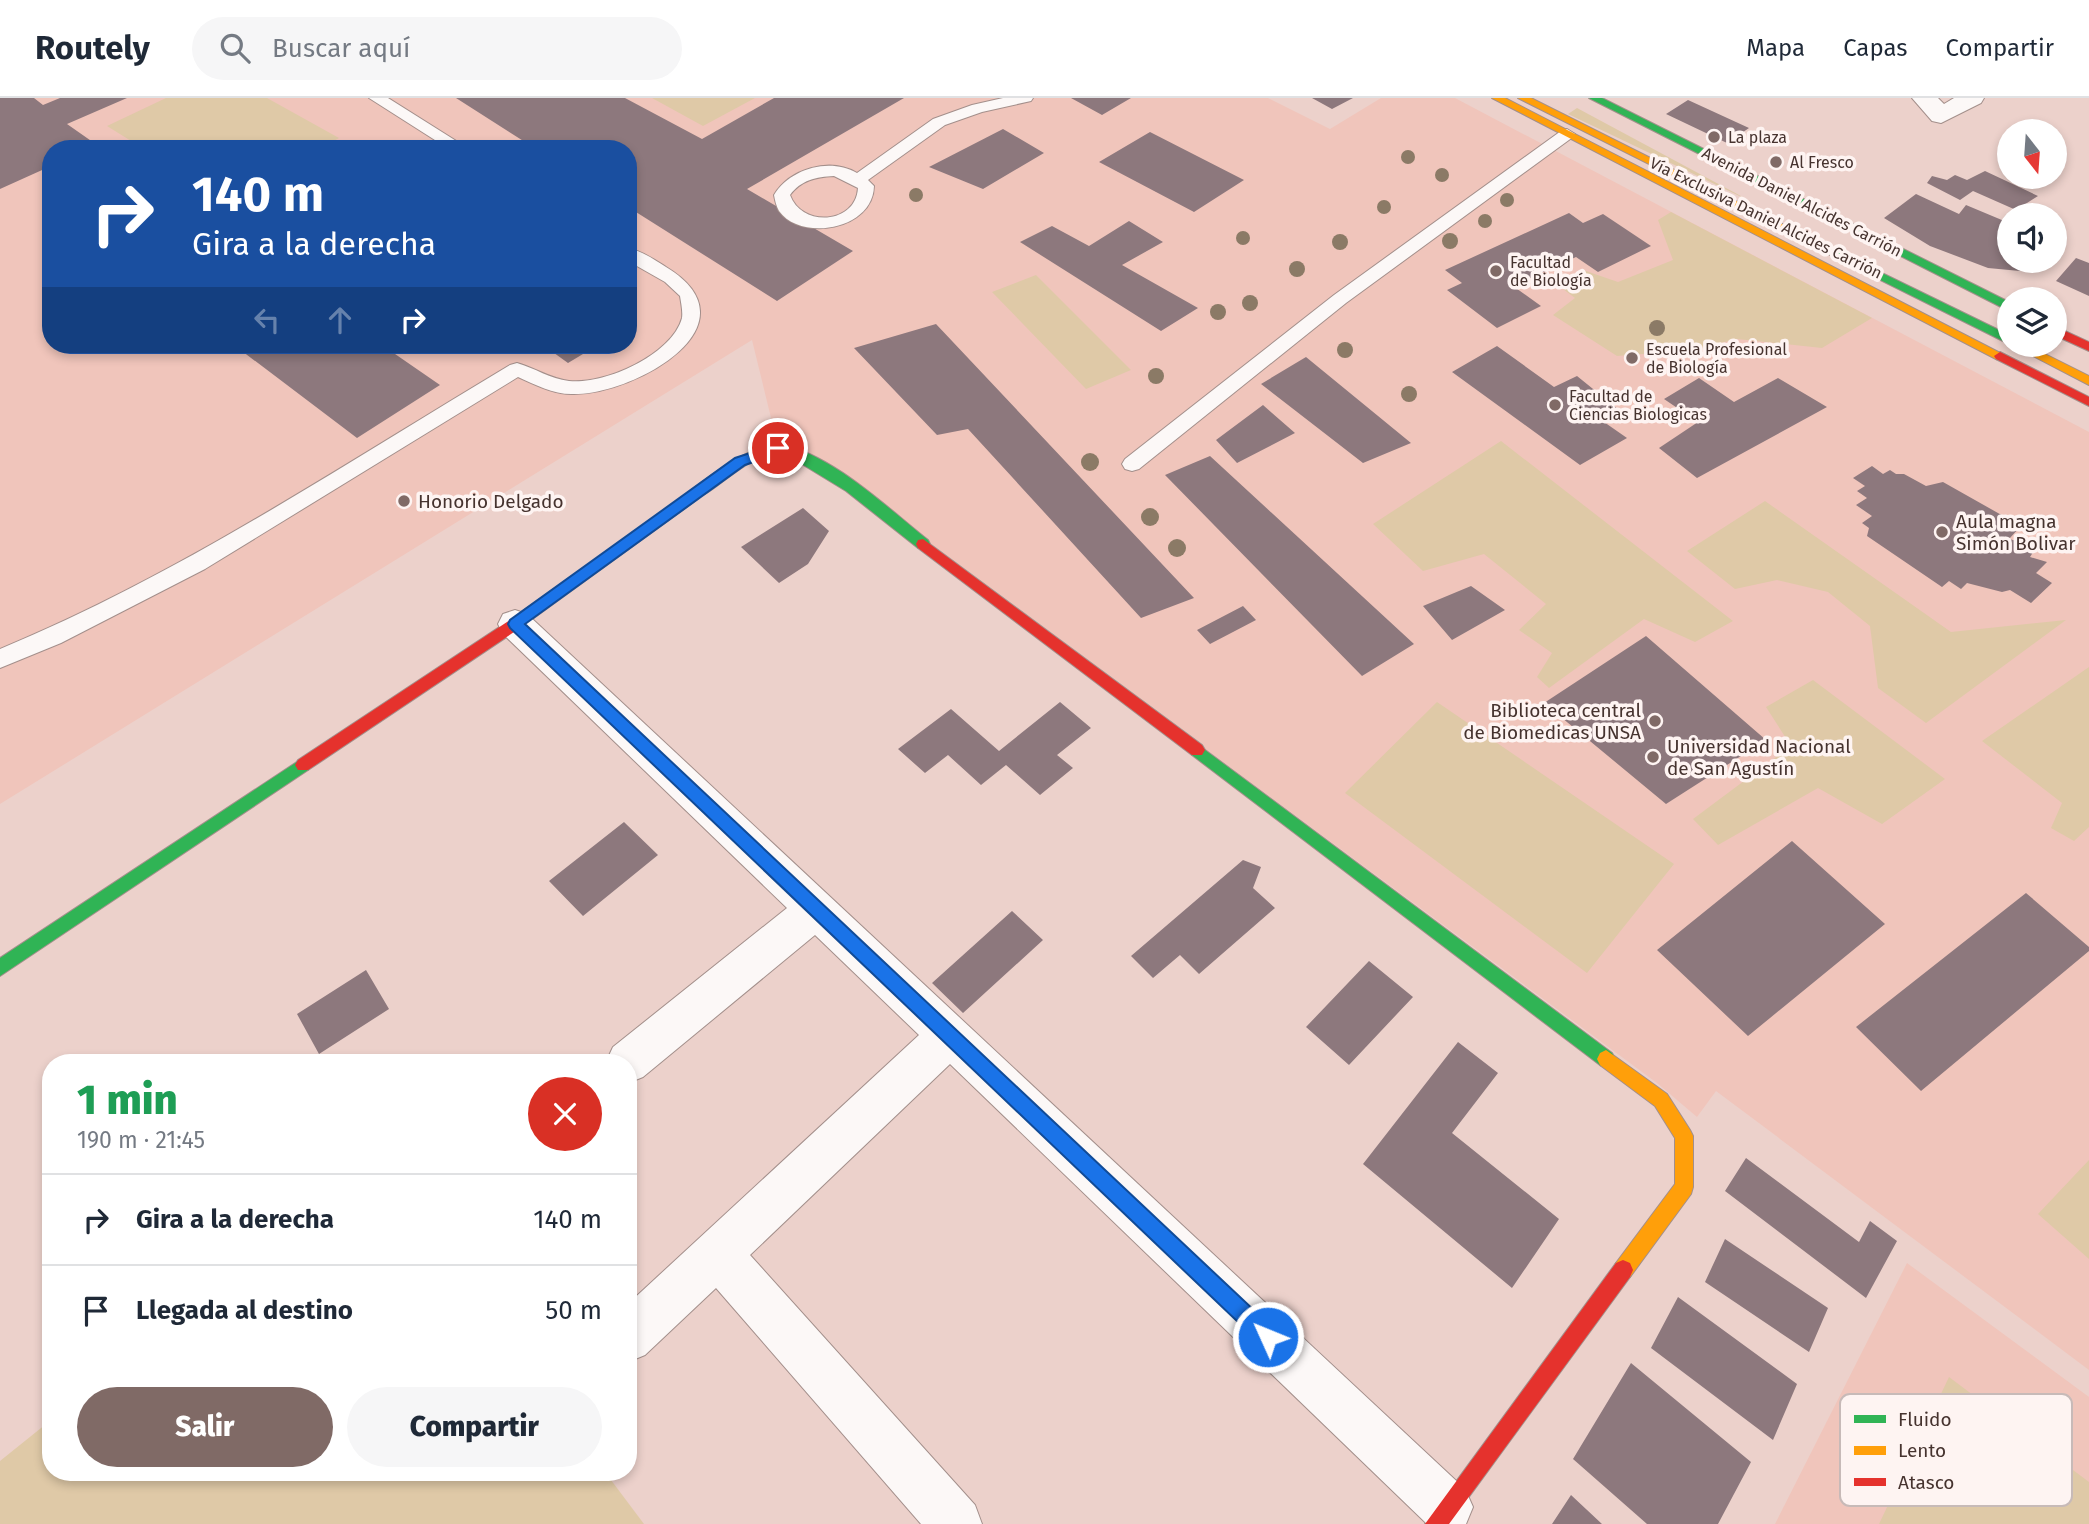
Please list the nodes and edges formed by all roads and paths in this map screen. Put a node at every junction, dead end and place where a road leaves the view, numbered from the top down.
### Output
1 (377, 98) edge
2 (1026, 98) edge
3 (1497, 98) edge
4 (1523, 98) edge
5 (1924, 98) edge
6 (1972, 98) edge
7 (1587, 101) edge
8 (1567, 134) junction
9 (446, 140) edge
10 (859, 179) junction
11 (637, 259) edge
12 (1997, 301) edge
13 (1997, 320) edge
14 (1997, 334) edge
15 (2067, 336) edge
16 (2089, 347) edge
17 (2067, 355) edge
18 (2042, 357) edge
19 (2089, 366) edge
20 (2089, 381) edge
21 (2089, 402) edge
22 (1132, 464) dead end
23 (515, 624) junction
24 (0, 659) edge
25 (816, 909) junction
26 (0, 968) edge
27 (950, 1036) junction
28 (637, 1055) edge
29 (718, 1254) junction
30 (637, 1330) edge
31 (1441, 1515) edge
32 (956, 1524) edge

1 - 9 lane
2 - 10 lane
3 - 8 main road
4 - 14 main road, Vía Exclusiva Daniel Alcides Carrión
5 - 6 street
7 - 12 main road, Avenida Daniel Alcides Carrión
7 - 13 main road, Vía Exclusiva Daniel Alcides Carrión
8 - 21 main road
8 - 22 lane
10 - 10 lane
11 - 24 lane
15 - 16 main road
17 - 19 main road
18 - 20 main road
23 - 25 street
23 - 26 main road
23 - 31 main road
25 - 27 street
25 - 28 street
27 - 29 street
27 - 31 street
29 - 30 street
29 - 32 street

